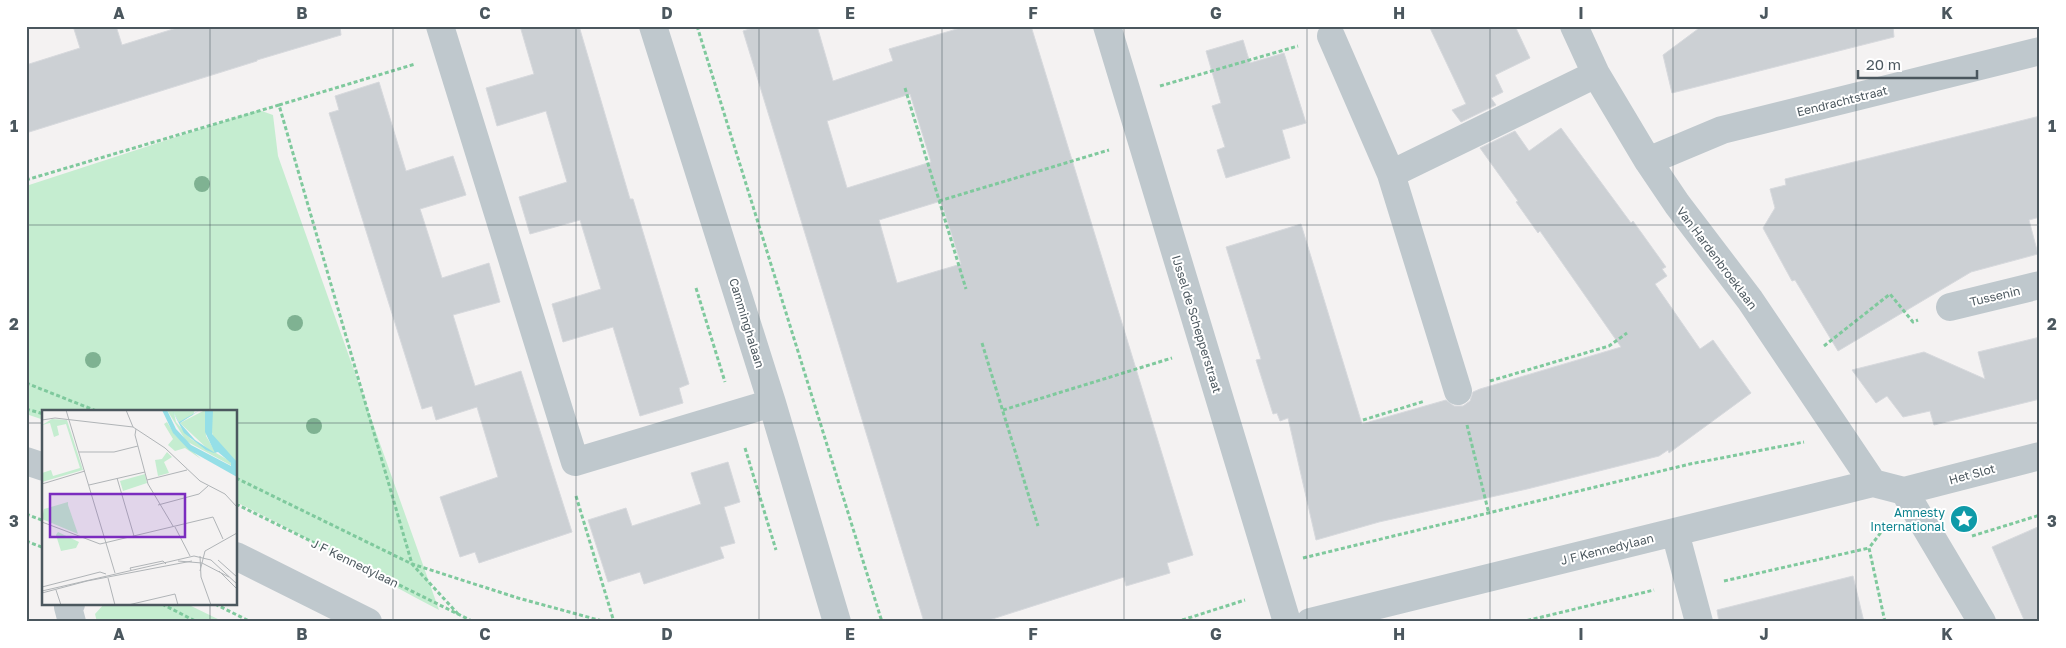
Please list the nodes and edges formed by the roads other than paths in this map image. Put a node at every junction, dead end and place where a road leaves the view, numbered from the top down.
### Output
1 (440, 26) edge
2 (653, 26) edge
3 (1107, 26) edge
4 (1574, 26) edge
5 (1330, 36) road end
6 (2040, 51) edge
7 (1596, 74) junction
8 (1648, 161) junction
9 (1391, 174) junction
10 (2040, 285) edge
11 (1950, 307) road end
12 (1458, 391) road end
13 (772, 403) junction
14 (2040, 456) edge
15 (26, 461) edge
16 (42, 466) edge
17 (1873, 483) junction
18 (1904, 491) junction
19 (1675, 532) junction
20 (238, 557) edge
21 (69, 606) edge
22 (72, 622) edge
23 (368, 622) edge
24 (837, 622) edge
25 (1287, 622) edge
26 (1310, 622) edge
27 (1699, 622) edge
28 (1982, 622) edge

1 - 13 street
2 - 13 street, Camminghalaan
3 - 25 street, IJssel de Schepperstraat
4 - 7 street, Van Hardenbroeklaan
5 - 9 street
6 - 8 street, Eendrachtstraat
7 - 8 street, Van Hardenbroeklaan
7 - 9 street
8 - 17 street, Van Hardenbroeklaan
9 - 12 street
10 - 11 street, Tussenin
13 - 24 street, Camminghalaan
14 - 18 street, Het Slot
15 - 16 street
17 - 18 street, J F Kennedylaan
17 - 19 street, J F Kennedylaan
18 - 28 street
19 - 26 street, J F Kennedylaan
19 - 27 street
20 - 23 street
21 - 22 street

